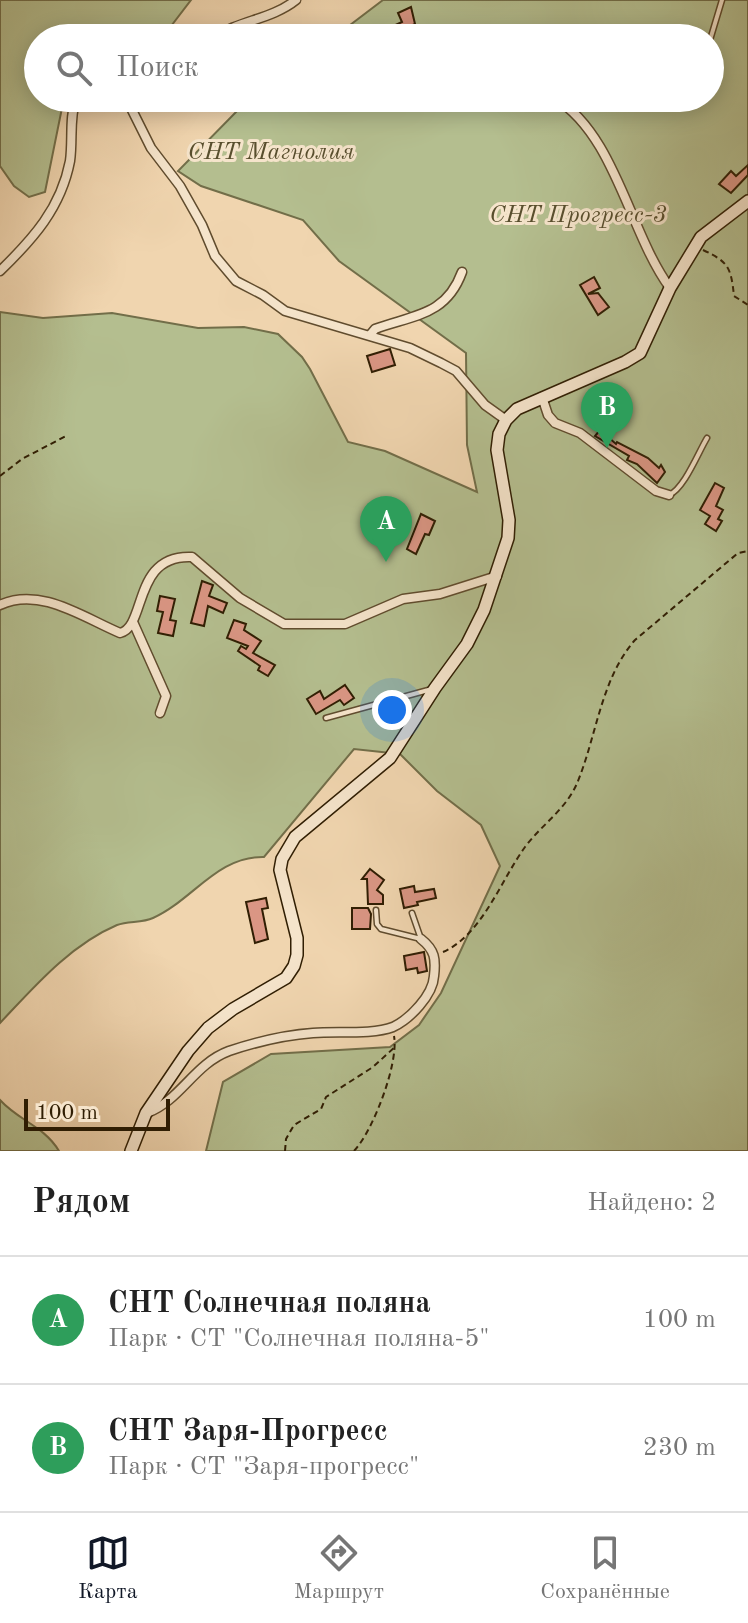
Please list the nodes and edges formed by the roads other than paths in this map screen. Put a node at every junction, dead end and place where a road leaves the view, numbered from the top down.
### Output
1 (296, 0) edge
2 (722, 0) edge
3 (241, 24) edge
4 (715, 24) edge
5 (75, 112) edge
6 (133, 112) edge
7 (572, 112) edge
8 (748, 201) edge
9 (0, 271) edge
10 (462, 272) dead end
11 (670, 288) junction
12 (370, 335) junction
13 (542, 397) junction
14 (506, 420) junction
15 (707, 438) dead end
16 (669, 495) joint
17 (497, 575) junction
18 (0, 605) edge
19 (133, 622) junction
20 (435, 688) junction
21 (160, 713) dead end
22 (326, 718) dead end
23 (376, 910) dead end
24 (412, 913) dead end
25 (421, 939) junction
26 (146, 1113) junction
27 (131, 1151) edge

1 - 3 street
2 - 4 lane
5 - 9 street
6 - 12 street
7 - 11 street
8 - 11 street
10 - 12 street
11 - 13 street
12 - 14 street
13 - 14 street
13 - 16 street
14 - 17 street
15 - 16 lane
17 - 19 street
17 - 20 street
18 - 19 street
19 - 21 street
20 - 22 lane
20 - 26 street
23 - 25 lane
24 - 25 lane
25 - 26 street
26 - 27 street

